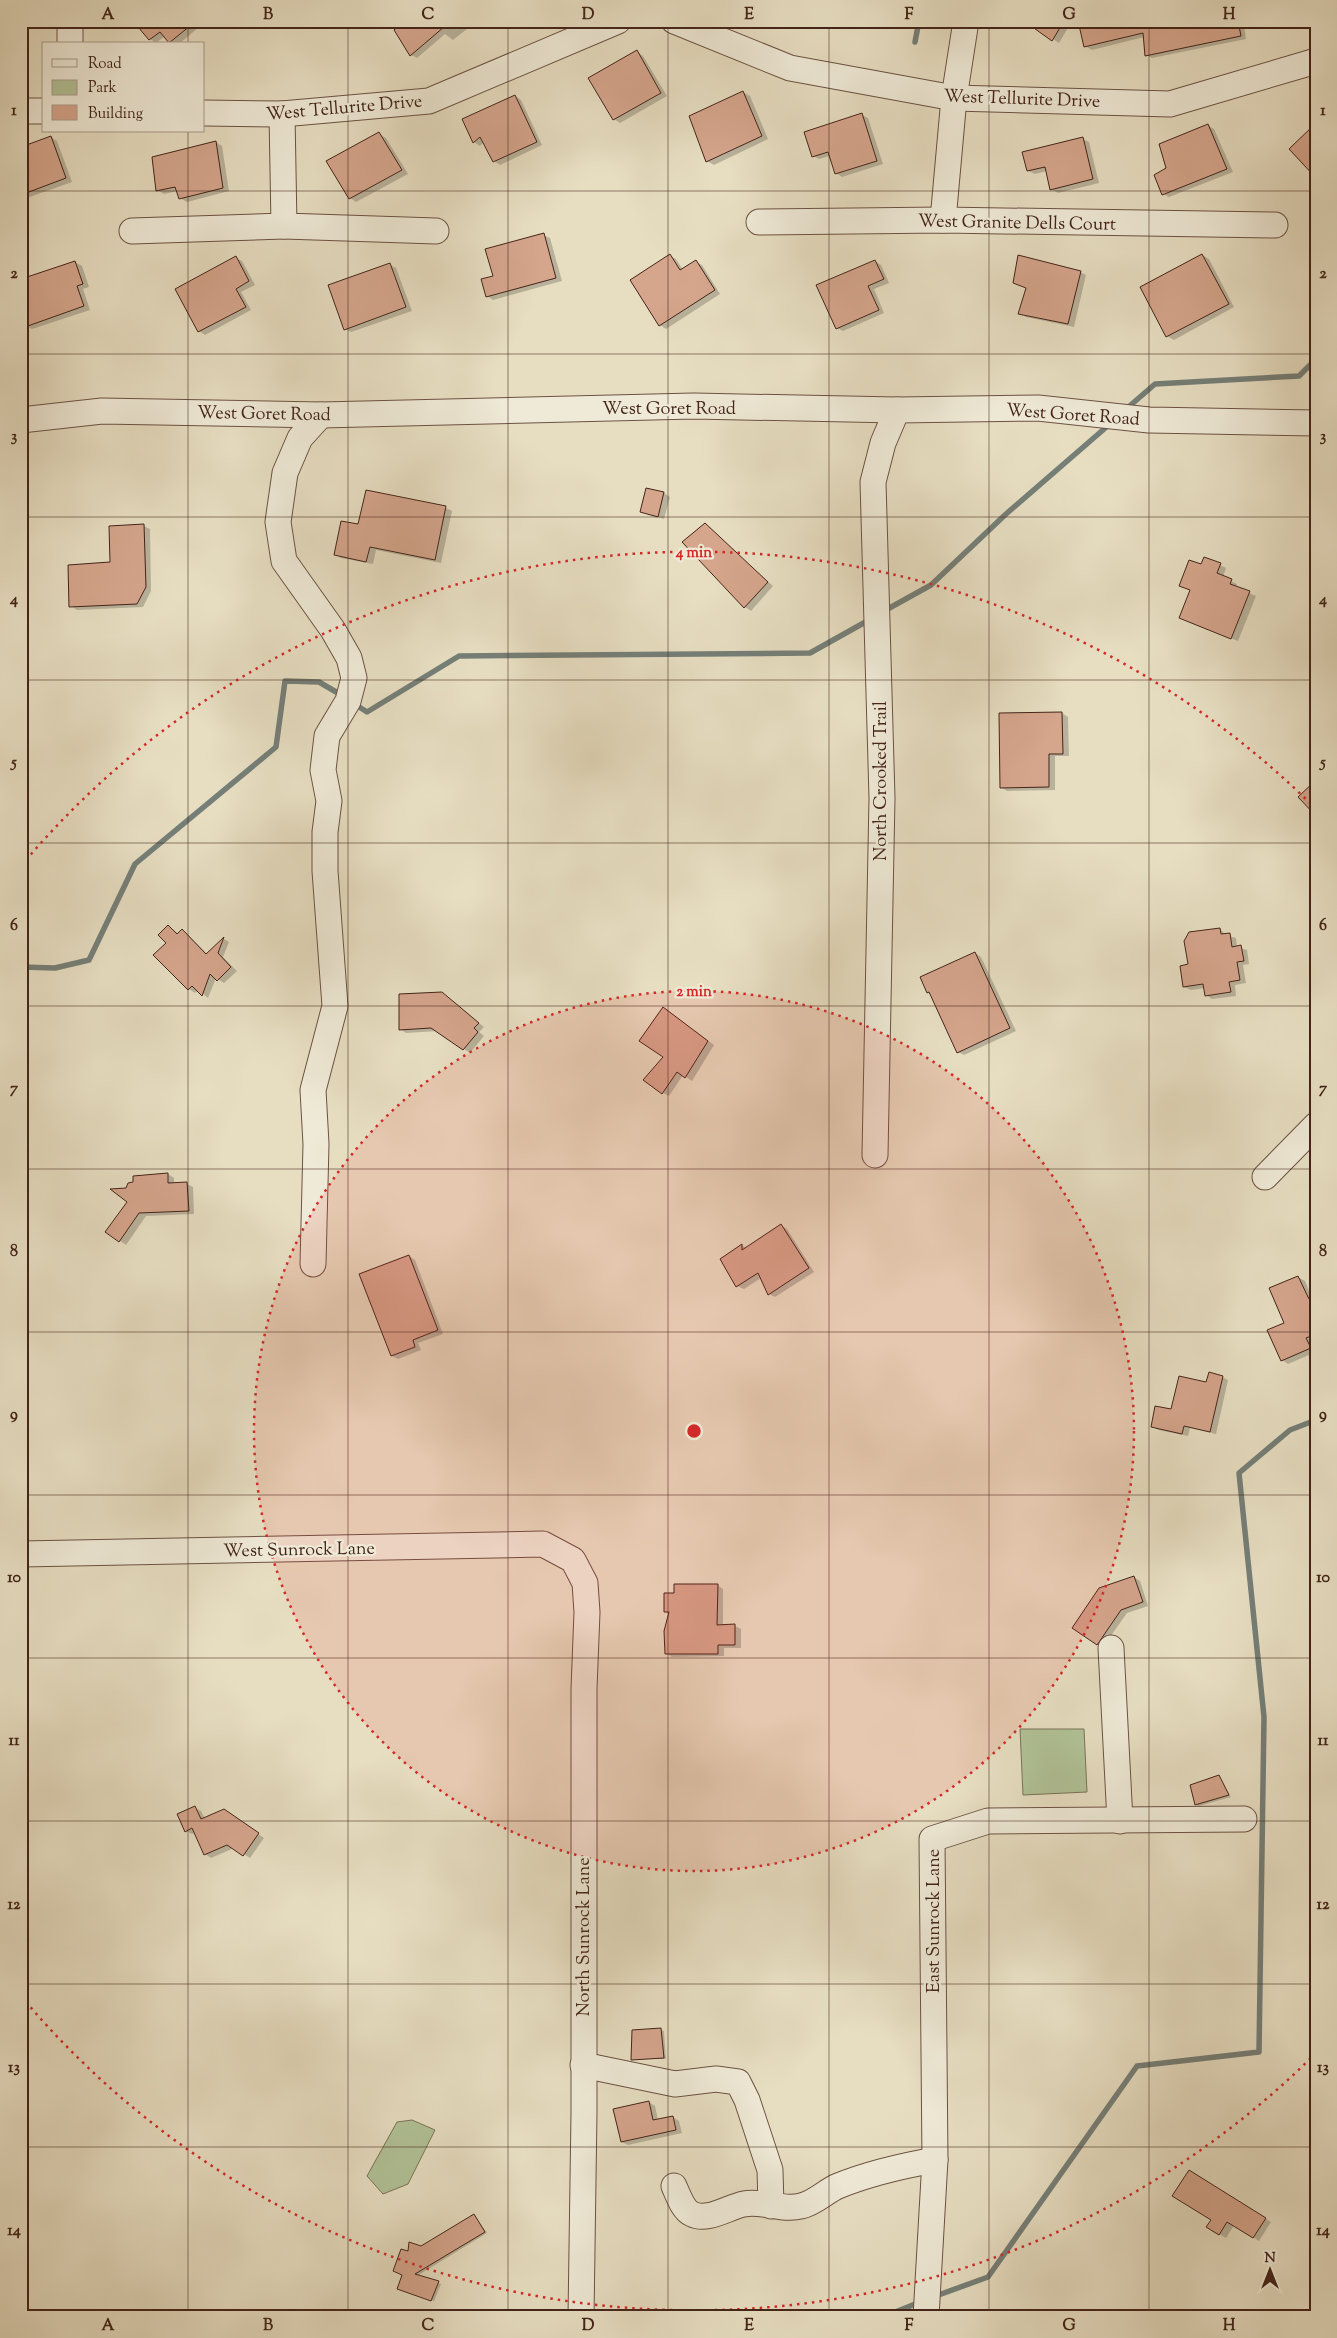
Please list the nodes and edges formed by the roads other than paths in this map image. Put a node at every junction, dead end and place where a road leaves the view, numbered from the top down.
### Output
1 (70, 21) edge
2 (618, 21) edge
3 (674, 21) edge
4 (966, 21) edge
5 (70, 42) edge
6 (1316, 61) edge
7 (954, 98) junction
8 (21, 111) edge
9 (42, 111) edge
10 (205, 113) edge
11 (282, 114) junction
12 (943, 220) junction
13 (759, 222) dead end
14 (1275, 225) dead end
15 (284, 226) junction
16 (132, 231) dead end
17 (436, 231) dead end
18 (897, 410) junction
19 (321, 415) junction
20 (21, 420) edge
21 (1316, 424) edge
22 (1316, 1125) edge
23 (875, 1155) dead end
24 (1265, 1178) dead end
25 (313, 1264) dead end
26 (21, 1554) edge
27 (573, 1560) joint
28 (1112, 1648) dead end
29 (1244, 1819) dead end
30 (1120, 1820) junction
31 (583, 2065) junction
32 (935, 2160) junction
33 (674, 2186) dead end
34 (771, 2206) junction
35 (581, 2317) edge
36 (926, 2317) edge

1 - 5 street
2 - 11 street, West Tellurite Drive
3 - 7 street, West Tellurite Drive
4 - 7 street
6 - 7 street, West Tellurite Drive
7 - 12 street
8 - 9 street
10 - 11 street, West Tellurite Drive
11 - 15 street
12 - 13 street, West Granite Dells Court
12 - 14 street, West Granite Dells Court
15 - 16 street
15 - 17 street
18 - 19 street, West Goret Road
18 - 21 street, West Goret Road
18 - 23 street, North Crooked Trail
19 - 20 street, West Goret Road
19 - 25 street
22 - 24 street
26 - 27 street, West Sunrock Lane
27 - 31 street, North Sunrock Lane
28 - 30 street
29 - 30 street, East Sunrock Lane
30 - 32 street, East Sunrock Lane
31 - 34 street
31 - 35 street, North Sunrock Lane
32 - 34 street
32 - 36 street, East Sunrock Lane
33 - 34 street

